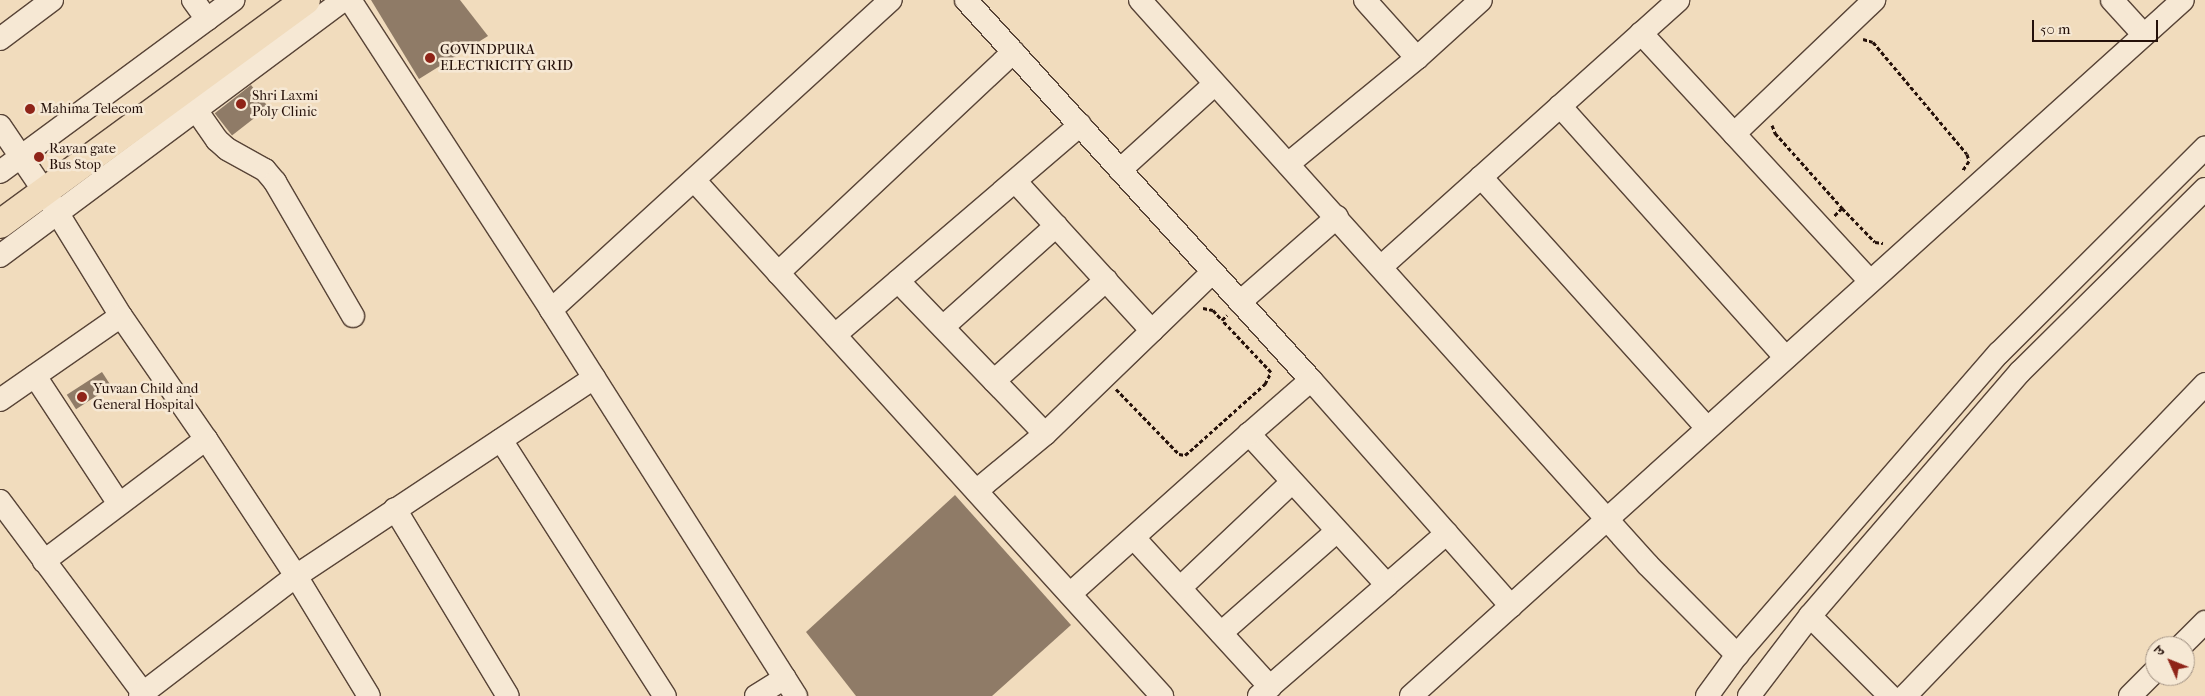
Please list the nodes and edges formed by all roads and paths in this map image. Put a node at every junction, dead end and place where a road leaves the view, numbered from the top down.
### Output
1 (193, 0) edge
2 (233, 0) edge
3 (276, 0) edge
4 (306, 0) edge
5 (342, 0) edge
6 (350, 0) edge
7 (891, 0) edge
8 (966, 0) edge
9 (1140, 0) edge
10 (1365, 0) edge
11 (1482, 0) edge
12 (1678, 0) edge
13 (1874, 0) edge
14 (2112, 0) edge
15 (2183, 0) edge
16 (42, 3) edge
17 (207, 19) junction
18 (1641, 33) junction
19 (2144, 35) junction
20 (0, 39) edge
21 (1858, 41) dead end
22 (1013, 52) junction
23 (1417, 58) junction
24 (1214, 84) junction
25 (188, 100) junction
26 (1560, 106) junction
27 (1774, 118) dead end
28 (0, 126) edge
29 (1080, 126) junction
30 (1734, 134) junction
31 (2205, 148) edge
32 (1288, 164) junction
33 (1120, 170) junction
34 (0, 172) edge
35 (1962, 173) dead end
36 (1481, 177) junction
37 (694, 180) junction
38 (1014, 181) junction
39 (39, 184) junction
40 (2205, 188) edge
41 (0, 200) edge
42 (1842, 208) junction
43 (1337, 217) junction
44 (0, 224) edge
45 (1056, 226) junction
46 (1821, 228) junction
47 (1887, 240) dead end
48 (0, 256) edge
49 (1382, 266) junction
50 (1213, 272) junction
51 (778, 273) junction
52 (1106, 280) junction
53 (898, 281) junction
54 (1870, 281) junction
55 (1240, 302) junction
56 (1201, 308) dead end
57 (551, 310) junction
58 (121, 316) junction
59 (353, 316) dead end
60 (1222, 320) junction
61 (942, 327) junction
62 (1152, 330) junction
63 (835, 335) junction
64 (1786, 358) junction
65 (35, 376) junction
66 (594, 378) junction
67 (1311, 380) junction
68 (994, 381) junction
69 (1116, 383) dead end
70 (2205, 384) edge
71 (0, 400) edge
72 (1707, 428) junction
73 (1045, 434) junction
74 (1249, 434) junction
75 (206, 439) junction
76 (501, 440) junction
77 (1292, 482) junction
78 (976, 491) junction
79 (0, 501) edge
80 (120, 504) junction
81 (395, 509) junction
82 (1606, 519) junction
83 (1337, 531) junction
84 (1447, 533) junction
85 (1134, 538) junction
86 (44, 561) junction
87 (296, 576) junction
88 (1387, 585) junction
89 (1180, 588) junction
90 (1070, 594) junction
91 (1512, 606) junction
92 (1810, 616) junction
93 (1769, 619) junction
94 (2205, 622) edge
95 (1221, 633) junction
96 (2191, 636) edge
97 (1792, 640) junction
98 (1737, 655) junction
99 (2145, 681) edge
100 (790, 687) edge
101 (1264, 692) edge
102 (142, 695) edge
103 (369, 696) edge
104 (508, 696) edge
105 (665, 696) edge
106 (756, 696) edge
107 (1162, 696) edge
108 (1411, 696) edge
109 (1707, 696) edge
110 (1749, 696) edge
111 (1890, 696) edge
112 (1905, 696) edge
113 (2130, 696) edge

1 - 17 street
2 - 17 street
3 - 39 main road
4 - 25 main road
5 - 25 street
6 - 57 street
7 - 37 street
8 - 22 street
9 - 24 street
10 - 23 street
11 - 23 street
12 - 18 street
13 - 30 street
14 - 19 street
15 - 19 street
16 - 20 street
17 - 39 street
18 - 26 street
18 - 30 street
19 - 54 street
21 - 35 path
22 - 29 street
22 - 51 street
23 - 32 street
24 - 32 street
24 - 33 street
25 - 39 main road
25 - 59 street
26 - 36 street
26 - 64 street
27 - 42 path
28 - 39 street
29 - 33 street
29 - 38 street
30 - 46 street
31 - 93 street
32 - 43 street
33 - 50 street
34 - 39 street
36 - 49 street
36 - 72 street
37 - 51 street
37 - 57 street
38 - 45 street
38 - 53 street
39 - 41 main road
39 - 44 main road
39 - 48 street
39 - 58 street
40 - 92 street
42 - 46 path
42 - 47 path
43 - 49 street
43 - 55 street
45 - 52 street
45 - 61 street
46 - 54 street
49 - 82 street
50 - 55 street
50 - 62 street
51 - 63 street
52 - 62 street
52 - 68 street
53 - 61 street
53 - 63 street
54 - 64 street
55 - 60 path
55 - 67 street
56 - 60 path
57 - 66 street
58 - 65 street
58 - 75 street
60 - 69 path
61 - 68 street
62 - 73 street
63 - 78 street
64 - 72 street
65 - 71 street
65 - 80 street
66 - 76 street
66 - 100 street
67 - 74 street
67 - 84 street
68 - 73 street
70 - 112 street
72 - 82 street
73 - 78 street
74 - 77 street
74 - 85 street
75 - 80 street
75 - 87 street
76 - 81 street
76 - 105 street
77 - 83 street
77 - 89 street
78 - 90 street
79 - 86 street
80 - 86 street
81 - 87 street
81 - 104 street
82 - 91 street
82 - 98 street
83 - 88 street
83 - 95 street
84 - 88 street
84 - 91 street
85 - 89 street
85 - 90 street
86 - 102 street
87 - 102 street
87 - 103 street
88 - 101 street
89 - 95 street
90 - 107 street
91 - 108 street
92 - 97 street
92 - 111 street
93 - 97 street
93 - 98 street
94 - 96 street
95 - 101 street
97 - 110 street
98 - 109 street
99 - 113 street
100 - 106 street

